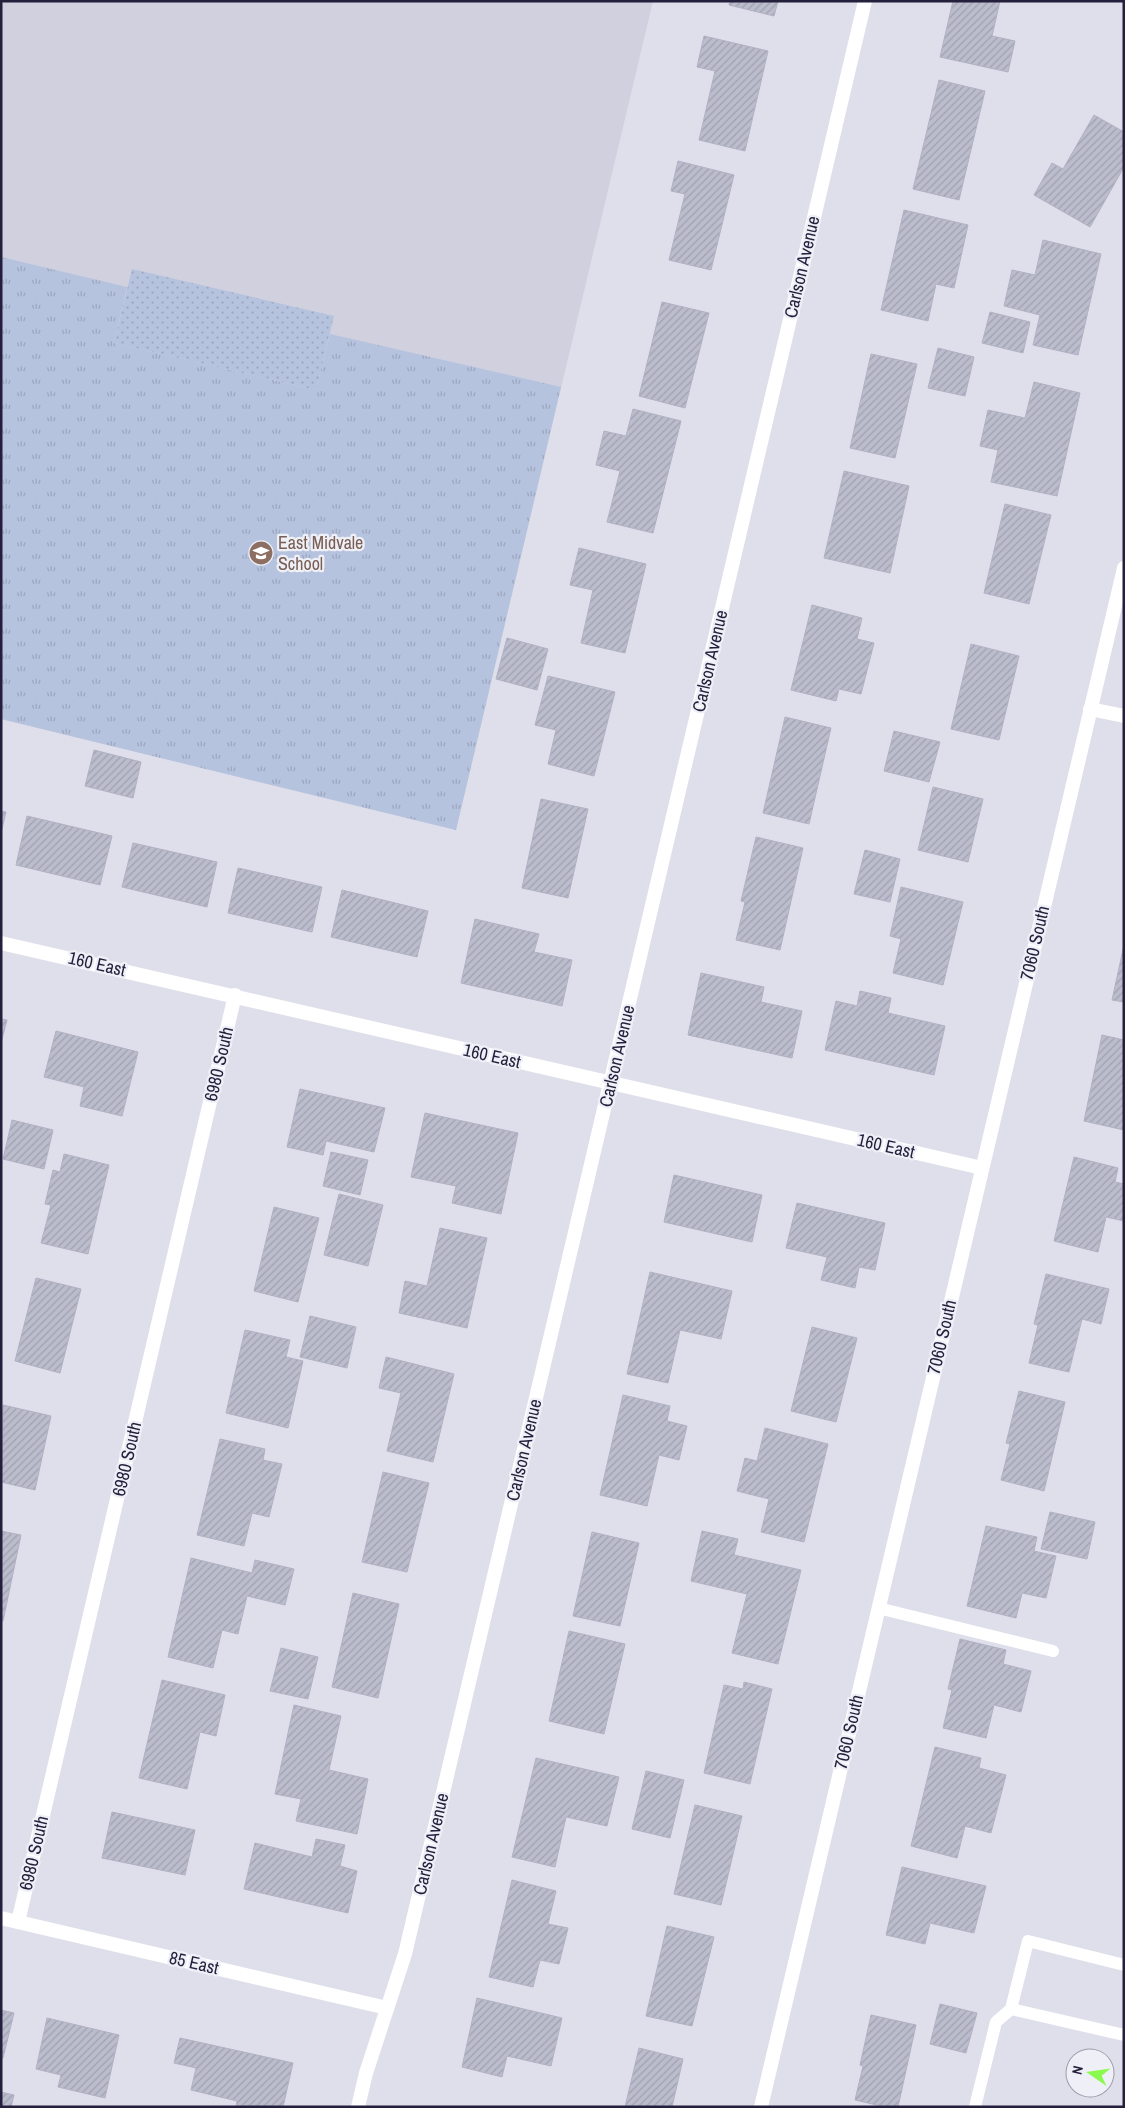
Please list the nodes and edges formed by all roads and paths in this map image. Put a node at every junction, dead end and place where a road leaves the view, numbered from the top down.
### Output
1 (865, 1) edge
2 (1124, 568) edge
3 (1090, 709) junction
4 (1124, 716) edge
5 (1, 943) edge
6 (235, 995) junction
7 (610, 1084) junction
8 (982, 1168) junction
9 (878, 1608) junction
10 (1053, 1651) dead end
11 (1, 1918) edge
12 (18, 1922) junction
13 (1124, 1966) edge
14 (387, 2008) junction
15 (1010, 2009) junction
16 (1124, 2036) edge
17 (358, 2107) edge
18 (761, 2107) edge
19 (975, 2107) edge

1 - 7 street, Carlson Avenue
2 - 3 street, 7060 South
3 - 4 street
3 - 8 street, 7060 South
5 - 6 street, 160 East
6 - 7 street, 160 East
6 - 12 street, 6980 South
7 - 8 street, 160 East
7 - 14 street, Carlson Avenue
8 - 9 street, 7060 South
9 - 10 lane
9 - 18 street, 7060 South
11 - 12 street, 85 East
12 - 14 street, 85 East
13 - 15 lane
14 - 17 street, Carlson Avenue
15 - 16 lane
15 - 19 lane

